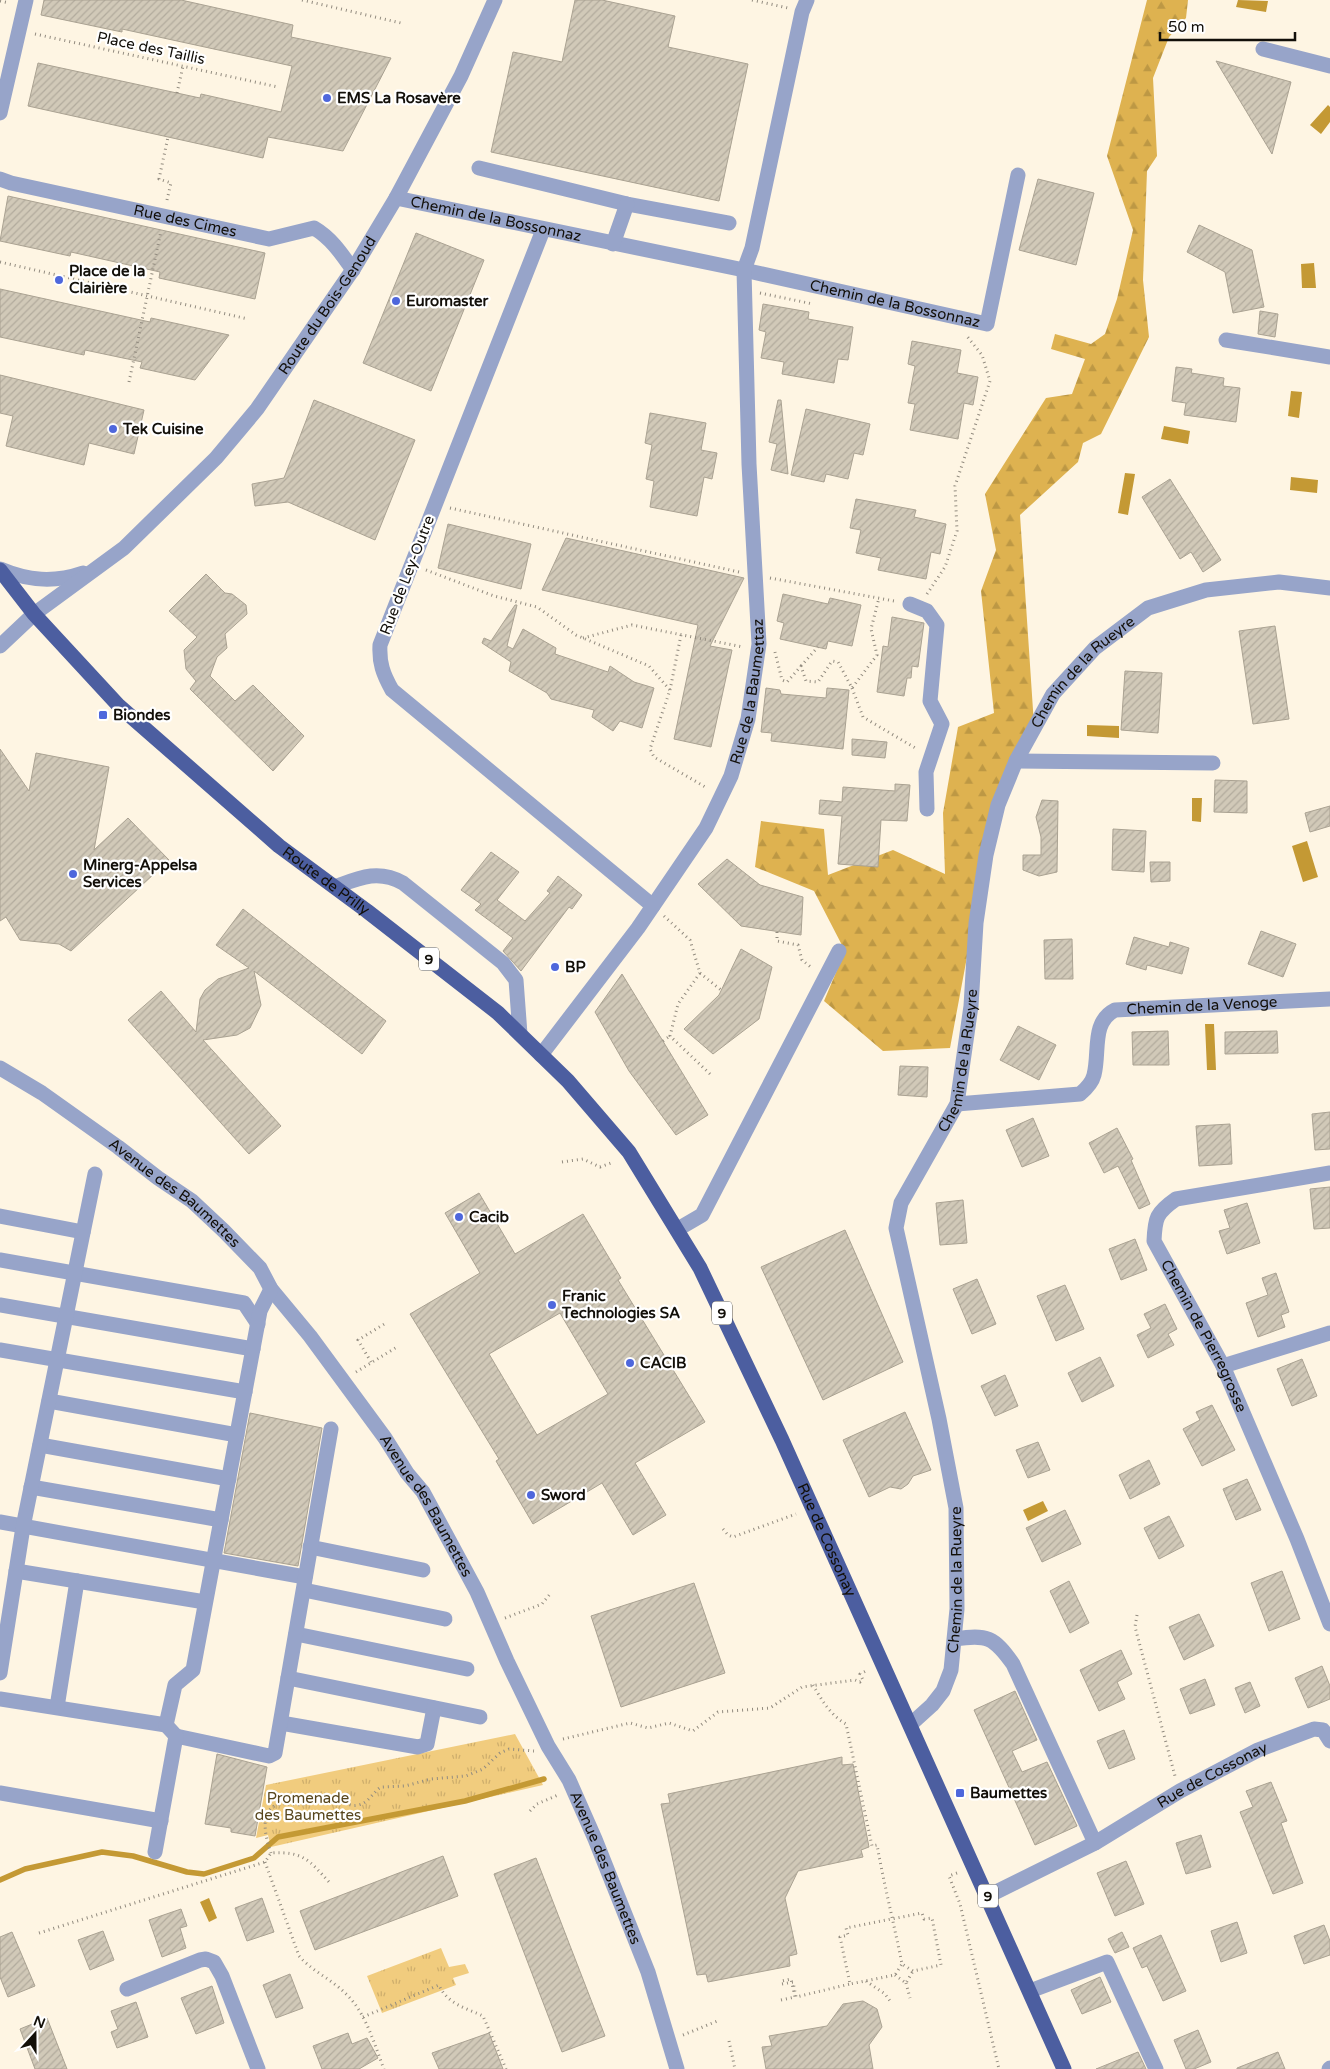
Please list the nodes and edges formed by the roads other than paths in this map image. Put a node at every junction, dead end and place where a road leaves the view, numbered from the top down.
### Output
1 (26, 0) edge
2 (495, 0) edge
3 (804, 6) edge
4 (1263, 49) dead end
5 (1330, 66) edge
6 (0, 113) edge
7 (479, 168) dead end
8 (1018, 175) dead end
9 (0, 179) edge
10 (396, 198) junction
11 (627, 204) junction
12 (729, 223) dead end
13 (543, 230) junction
14 (613, 244) junction
15 (353, 270) junction
16 (744, 270) junction
17 (1226, 340) dead end
18 (1330, 357) edge
19 (98, 567) junction
20 (0, 570) edge
21 (1330, 588) edge
22 (910, 604) road end
23 (34, 614) junction
24 (0, 646) edge
25 (1016, 760) junction
26 (1213, 763) dead end
27 (927, 809) dead end
28 (334, 887) junction
29 (653, 906) junction
30 (839, 952) dead end
31 (1330, 999) edge
32 (520, 1034) junction
33 (541, 1055) junction
34 (0, 1068) edge
35 (957, 1104) junction
36 (1330, 1173) edge
37 (95, 1174) dead end
38 (654, 1190) joint
39 (0, 1216) edge
40 (678, 1229) junction
41 (83, 1232) junction
42 (0, 1260) edge
43 (75, 1274) junction
44 (271, 1289) junction
45 (0, 1304) edge
46 (66, 1316) junction
47 (258, 1324) junction
48 (1330, 1333) edge
49 (0, 1350) edge
50 (253, 1350) junction
51 (57, 1360) junction
52 (1222, 1366) junction
53 (245, 1392) junction
54 (49, 1401) junction
55 (331, 1429) dead end
56 (237, 1435) junction
57 (40, 1445) junction
58 (229, 1479) junction
59 (31, 1487) junction
60 (221, 1520) junction
61 (0, 1522) edge
62 (23, 1527) junction
63 (310, 1547) junction
64 (213, 1561) junction
65 (423, 1570) dead end
66 (16, 1571) junction
67 (77, 1581) junction
68 (304, 1584) junction
69 (205, 1602) junction
70 (445, 1619) dead end
71 (1330, 1624) edge
72 (296, 1634) junction
73 (956, 1639) junction
74 (467, 1669) dead end
75 (0, 1673) edge
76 (288, 1678) junction
77 (0, 1699) edge
78 (57, 1708) junction
79 (434, 1708) junction
80 (480, 1717) dead end
81 (281, 1722) junction
82 (911, 1724) junction
83 (171, 1731) junction
84 (1330, 1741) edge
85 (0, 1793) edge
86 (161, 1821) junction
87 (1094, 1842) junction
88 (155, 1852) dead end
89 (988, 1896) junction
90 (127, 1989) dead end
91 (1030, 1991) junction
92 (258, 2069) edge
93 (677, 2069) edge
94 (1064, 2069) edge
95 (1156, 2069) edge

1 - 6 street
2 - 10 street, Route du Bois-Genoud
3 - 16 street
4 - 5 street
7 - 11 street
8 - 16 street, Chemin de la Bossonnaz
9 - 15 street, Rue des Cimes
10 - 13 street, Chemin de la Bossonnaz
10 - 15 street, Route du Bois-Genoud
11 - 12 street
11 - 14 street
13 - 14 street, Chemin de la Bossonnaz
13 - 29 street, Rue de Ley-Outre
14 - 16 street, Chemin de la Bossonnaz
15 - 19 street, Route du Bois-Genoud
16 - 29 street, Rue de la Baumettaz
17 - 18 street
19 - 20 street, Route du Bois-Genoud
19 - 23 street, Route du Bois-Genoud
20 - 23 main road, Route de Prilly / 9
21 - 25 street, Chemin de la Rueyre
22 - 27 street
23 - 24 street
23 - 28 main road, Route de Prilly / 9
25 - 26 street
25 - 35 street, Chemin de la Rueyre
28 - 32 main road, Route de Prilly / 9
28 - 32 street
29 - 33 street, Rue de la Baumettaz
30 - 40 street
31 - 35 street, Chemin de la Venoge
32 - 33 main road, Route de Prilly / 9
33 - 38 main road, Route de Prilly / 9
34 - 44 street, Avenue des Baumettes
35 - 73 street, Chemin de la Rueyre
36 - 52 street, Chemin de Pierregrosse
37 - 41 street
38 - 40 main road, Rue de Cossonay / 9
39 - 41 street
40 - 82 main road, Rue de Cossonay / 9
41 - 43 street
42 - 43 street
43 - 46 street
43 - 47 street
44 - 47 street
44 - 93 street, Avenue des Baumettes
45 - 46 street
46 - 50 street
46 - 51 street
47 - 50 street
48 - 52 street
49 - 51 street
50 - 53 street
51 - 53 street
51 - 54 street
52 - 71 street, Chemin de Pierregrosse
53 - 56 street
54 - 56 street
54 - 57 street
55 - 63 street
56 - 58 street
57 - 58 street
57 - 59 street
58 - 60 street
59 - 60 street
59 - 62 street
60 - 64 street
61 - 62 street
62 - 64 street
62 - 66 street
63 - 65 street
63 - 68 street
64 - 68 street
64 - 69 street
66 - 67 street
66 - 75 street
67 - 69 street
67 - 78 street
68 - 70 street
68 - 72 street
69 - 83 street
72 - 74 street
72 - 76 street
73 - 82 street, Chemin de la Rueyre
73 - 87 street
76 - 79 street
76 - 81 street
77 - 78 street
78 - 83 street
79 - 80 street
79 - 81 street
81 - 83 street
82 - 89 main road, Rue de Cossonay / 9
83 - 86 street
84 - 87 street, Rue de Cossonay
85 - 86 street
86 - 88 street
87 - 89 street, Rue de Cossonay
89 - 91 main road, Rue de Cossonay / 9
90 - 92 street
91 - 94 main road, Rue de Cossonay / 9
91 - 95 street

